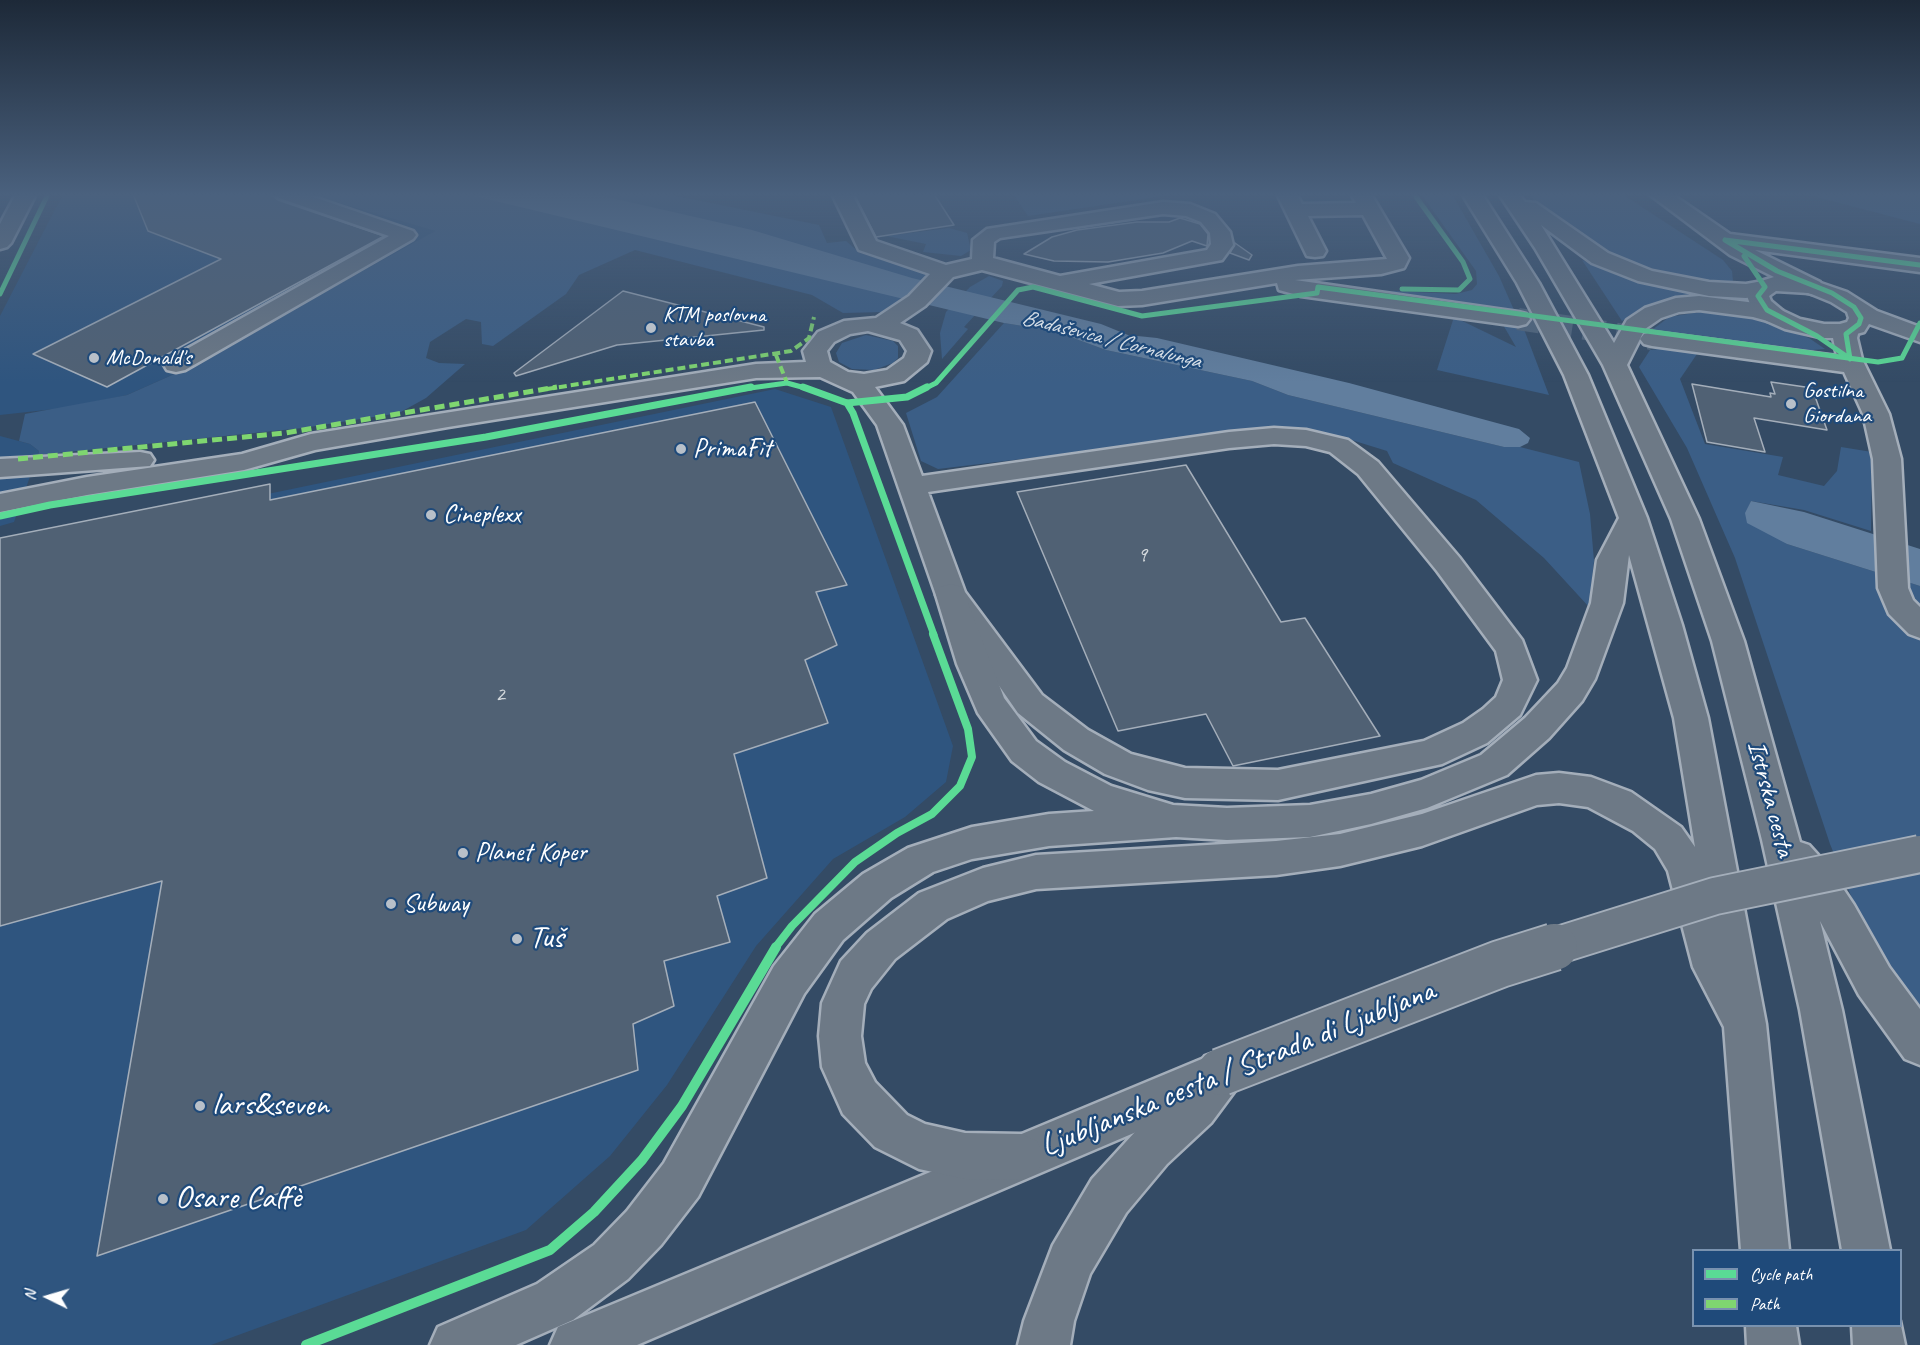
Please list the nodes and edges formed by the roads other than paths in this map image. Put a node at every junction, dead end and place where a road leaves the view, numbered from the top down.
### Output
1 (367, 257) edge
2 (893, 257) edge
3 (983, 257) edge
4 (1204, 257) edge
5 (1397, 257) edge
6 (1511, 257) edge
7 (1551, 257) edge
8 (1601, 257) edge
9 (1743, 257) edge
10 (1754, 257) edge
11 (1842, 257) edge
12 (982, 263) junction
13 (1920, 265) edge
14 (940, 278) junction
15 (1272, 278) junction
16 (1056, 283) junction
17 (1764, 287) junction
18 (1818, 289) junction
19 (917, 301) junction
20 (1518, 319) tunnel mouth
21 (1784, 320) junction
22 (1852, 324) junction
23 (882, 325) junction
24 (1920, 325) edge
25 (909, 335) junction
26 (1920, 335) edge
27 (1652, 339) tunnel mouth
28 (1920, 344) edge
29 (819, 360) junction
30 (1852, 363) junction
31 (176, 365) dead end
32 (1615, 365) junction
33 (895, 376) junction
34 (852, 381) junction
35 (890, 425) junction
36 (311, 442) junction
37 (140, 460) junction
38 (0, 468) edge
39 (0, 486) edge
40 (912, 486) junction
41 (0, 503) edge
42 (1633, 518) junction
43 (951, 595) junction
44 (1920, 626) edge
45 (1176, 821) junction
46 (1781, 840) junction
47 (1920, 854) edge
48 (1745, 1024) junction
49 (1920, 1044) edge
50 (1221, 1072) junction
51 (1022, 1157) junction
52 (1765, 1249) edge
53 (1866, 1249) edge
54 (1772, 1327) edge
55 (1877, 1327) edge
56 (456, 1345) edge
57 (576, 1345) edge
58 (1044, 1345) edge
59 (1773, 1345) edge
60 (1879, 1345) edge

1 - 31 main road
2 - 14 main road
3 - 12 main road
4 - 16 main road
5 - 15 main road
6 - 42 main road
7 - 32 main road, Istrska cesta
8 - 17 main road
9 - 17 main road
10 - 18 main road
11 - 13 main road
12 - 14 main road
12 - 16 main road
14 - 19 main road
15 - 16 main road
15 - 20 main road
17 - 18 main road
17 - 21 main road
18 - 22 main road
18 - 24 main road
19 - 23 main road
19 - 25 main road
21 - 22 main road
21 - 30 main road
21 - 32 main road
22 - 26 main road
22 - 28 main road
22 - 30 main road
23 - 25 main road
23 - 29 main road
25 - 33 main road
27 - 30 main road
29 - 34 main road
29 - 36 main road
30 - 44 main road
32 - 46 main road, Istrska cesta
33 - 34 main road
33 - 35 main road
34 - 35 main road
35 - 40 main road
36 - 37 main road
36 - 41 main road
37 - 38 main road
37 - 39 main road
40 - 43 main road
40 - 43 main road
42 - 45 main road
42 - 48 main road
43 - 45 main road
45 - 56 main road
46 - 49 main road
46 - 53 main road, Istrska cesta
47 - 50 main road, Ljubljanska cesta / Strada di Ljubljana, bridge
48 - 51 main road
48 - 52 main road
50 - 51 main road, Ljubljanska cesta / Strada di Ljubljana
50 - 58 main road
51 - 57 main road, Ljubljanska cesta / Strada di Ljubljana
54 - 59 main road
55 - 60 main road

